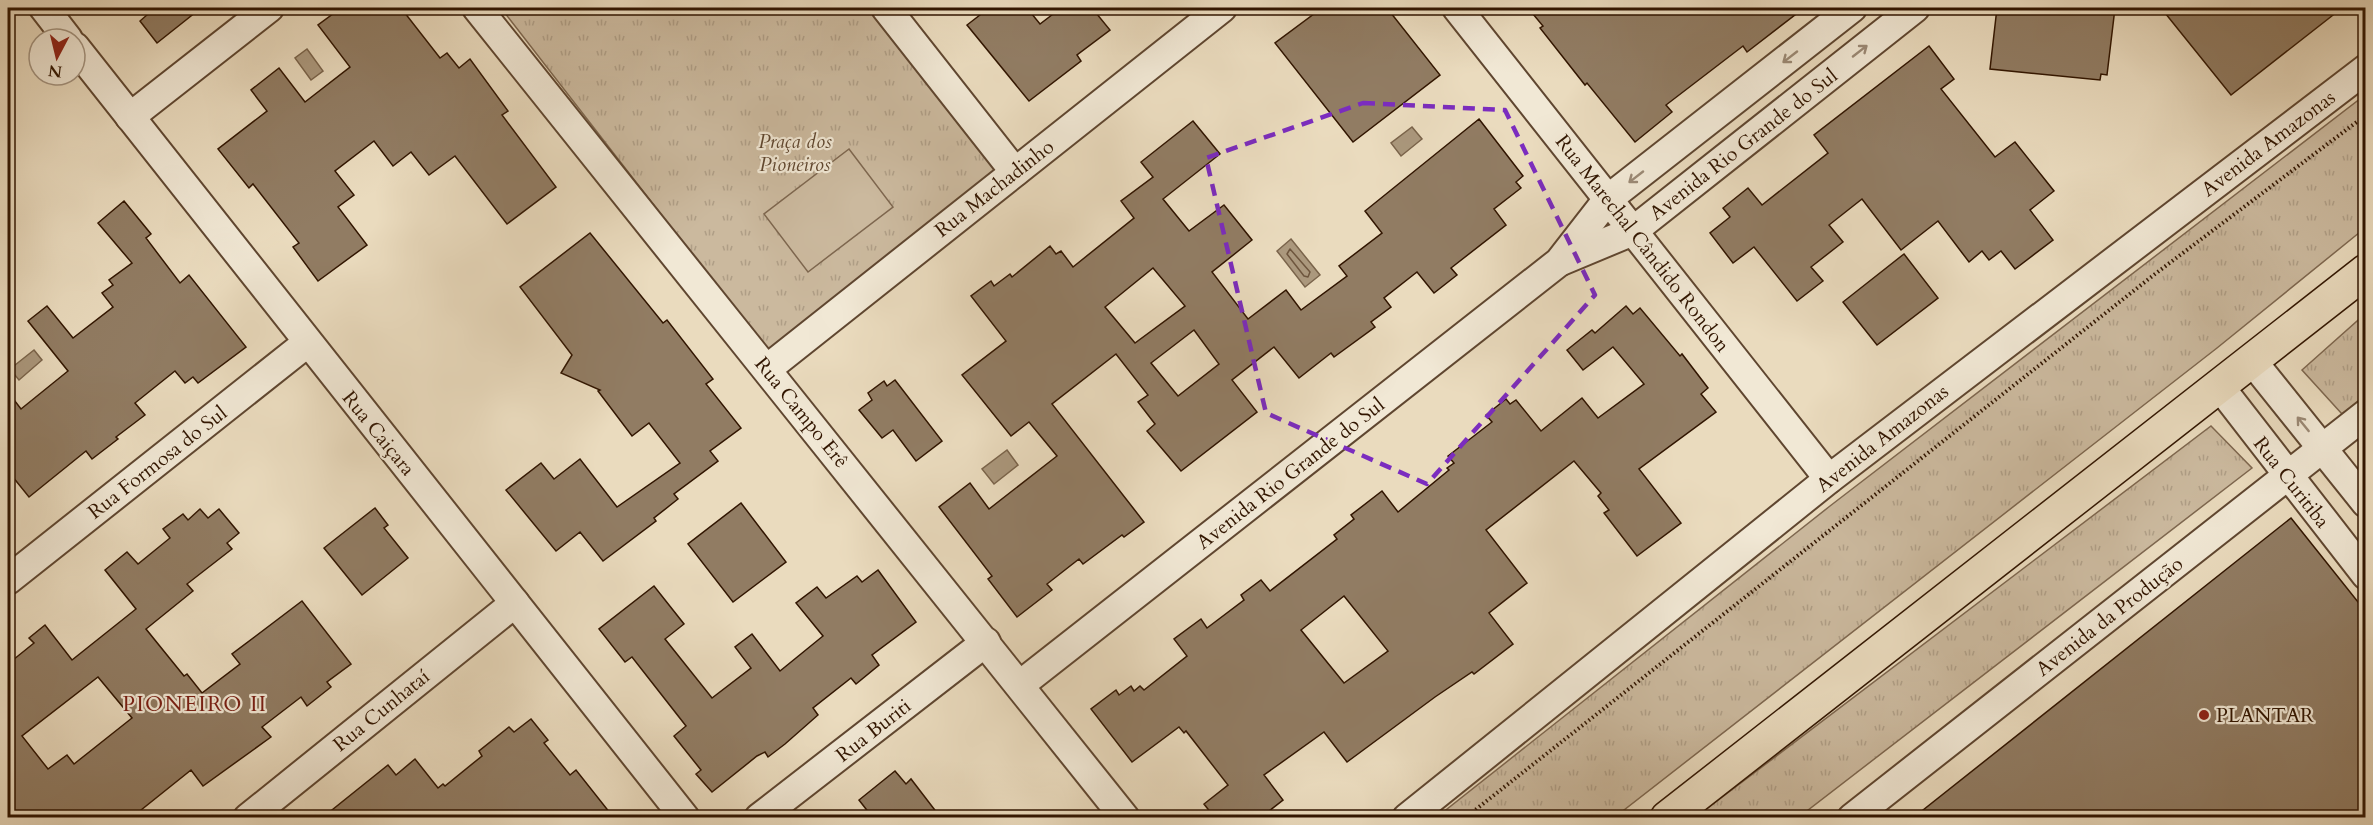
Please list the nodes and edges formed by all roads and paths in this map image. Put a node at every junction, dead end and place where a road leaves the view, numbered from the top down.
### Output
1 (44, 8) edge
2 (269, 8) edge
3 (477, 8) edge
4 (886, 8) edge
5 (1222, 8) edge
6 (1457, 8) edge
7 (1852, 8) edge
8 (1915, 8) edge
9 (59, 27) edge
10 (87, 62) edge
11 (2366, 69) edge
12 (2366, 115) edge
13 (130, 117) junction
14 (1015, 172) junction
15 (1608, 199) junction
16 (1633, 231) junction
17 (1559, 262) junction
18 (2366, 271) edge
19 (307, 343) junction
20 (2253, 362) junction
21 (767, 369) junction
22 (2220, 387) junction
23 (2366, 414) edge
24 (2322, 448) junction
25 (2287, 477) junction
26 (1829, 479) junction
27 (2366, 503) edge
28 (2366, 575) edge
29 (8, 580) edge
30 (515, 603) junction
31 (986, 642) junction
32 (1020, 685) junction
33 (248, 818) edge
34 (685, 818) edge
35 (759, 818) edge
36 (1125, 818) edge
37 (1407, 818) edge
38 (1465, 818) edge
39 (1667, 818) edge
40 (1852, 818) edge

1 - 9 street
2 - 13 street
3 - 21 street, Rua Campo Erê
4 - 14 street
5 - 14 street, Rua Machadinho
6 - 15 street, Rua Marechal Cândido Rondon
7 -> 15 street, Avenida Rio Grande do Sul
16 -> 8 street, Avenida Rio Grande do Sul
10 - 13 street, Rua Caiçara
11 - 26 street, Avenida Amazonas
12 - 38 path
13 - 19 street, Rua Caiçara
14 - 21 street, Rua Machadinho
15 - 16 street, Rua Marechal Cândido Rondon
15 - 17 street, Avenida Rio Grande do Sul
16 - 17 street, Avenida Rio Grande do Sul
16 - 26 street, Rua Marechal Cândido Rondon
17 - 32 street, Avenida Rio Grande do Sul
18 - 20 highway
19 - 29 street, Rua Formosa do Sul
19 - 30 street, Rua Caiçara
20 - 22 highway
24 -> 20 street
21 - 31 street, Rua Campo Erê
22 - 25 street, Rua Curitiba
22 - 39 highway
23 - 24 street, Avenida da Produção
24 - 25 street, Avenida da Produção
24 - 27 street
25 - 28 street, Rua Curitiba
25 - 40 street, Avenida da Produção
26 - 37 street, Avenida Amazonas
30 - 33 street, Rua Cunhataí
30 - 34 street, Rua Caiçara
31 - 32 street, Rua Campo Erê
31 - 35 street, Rua Buriti
32 - 36 street, Rua Campo Erê

